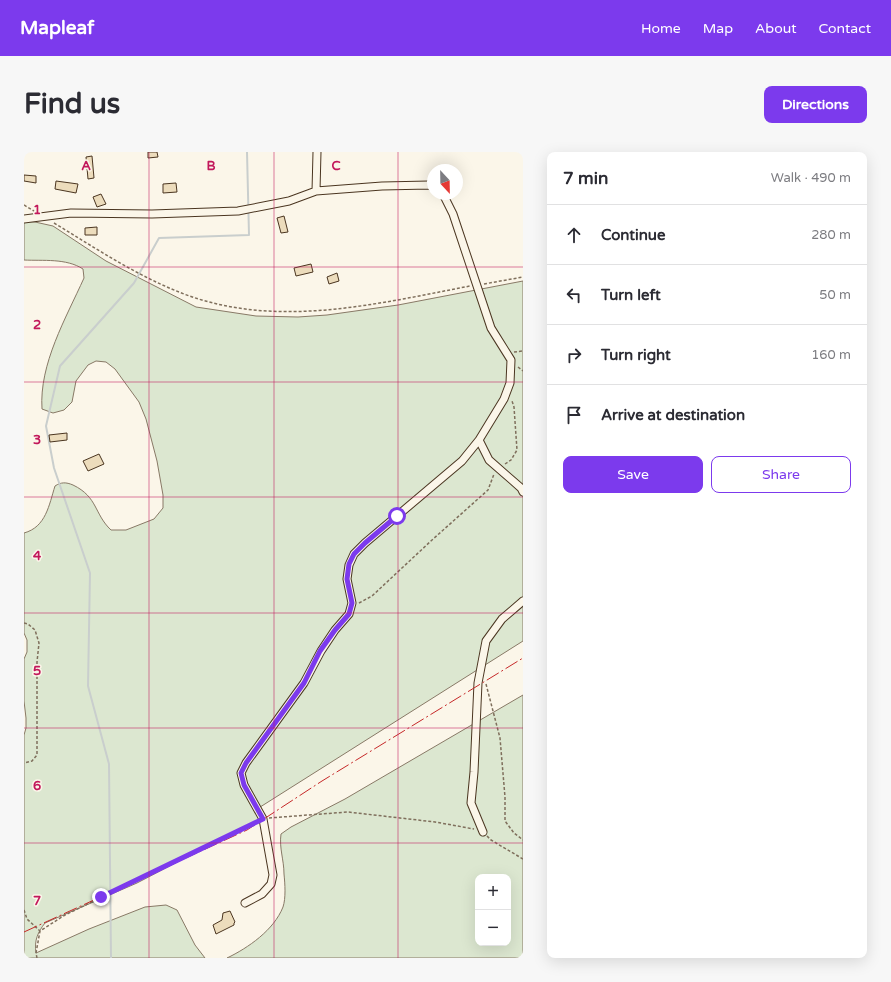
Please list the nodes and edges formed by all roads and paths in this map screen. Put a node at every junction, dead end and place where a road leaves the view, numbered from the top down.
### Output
1 (317, 152) edge
2 (427, 185) edge
3 (316, 191) junction
4 (446, 200) edge
5 (44, 216) junction
6 (24, 219) edge
7 (523, 277) edge
8 (477, 285) junction
9 (507, 391) junction
10 (479, 440) junction
11 (498, 468) junction
12 (523, 492) edge
13 (523, 601) edge
14 (351, 608) junction
15 (24, 623) edge
16 (485, 681) dead end
17 (24, 763) edge
18 (263, 819) junction
19 (483, 832) junction
20 (523, 840) edge
21 (523, 859) edge
22 (245, 904) dead end
23 (24, 910) edge
24 (40, 931) junction
25 (37, 958) edge

1 - 3 street
2 - 3 street
3 - 5 street
4 - 8 street
5 - 6 street
5 - 8 path
7 - 8 path
8 - 9 street
9 - 10 street
9 - 11 path
10 - 11 street
10 - 14 street
11 - 12 street
11 - 14 path
13 - 19 street
14 - 18 street
15 - 17 path
16 - 20 path
18 - 19 path
18 - 22 street
18 - 24 path
19 - 21 path
23 - 24 path
24 - 25 path

